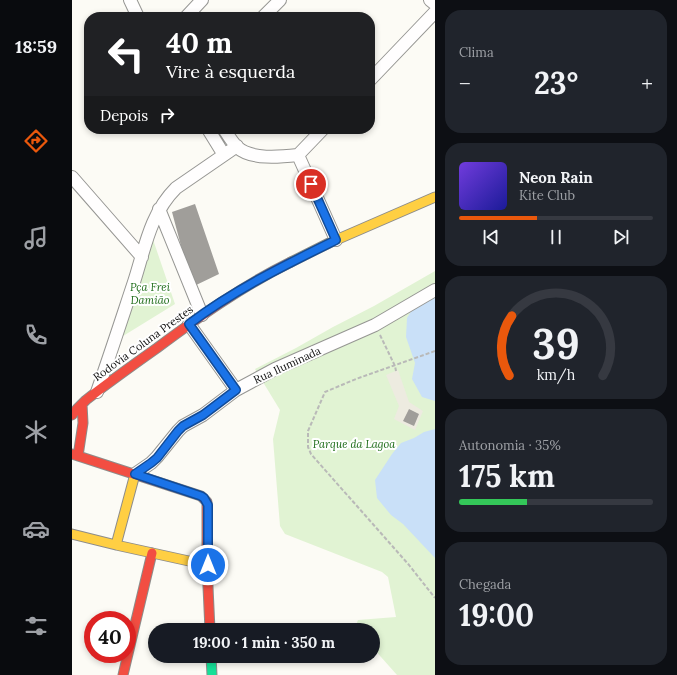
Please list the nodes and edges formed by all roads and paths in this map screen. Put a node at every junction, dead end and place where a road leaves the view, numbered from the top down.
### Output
1 (130, 0) edge
2 (202, 0) edge
3 (280, 0) edge
4 (430, 0) edge
5 (435, 4) edge
6 (136, 12) edge
7 (191, 12) edge
8 (268, 12) edge
9 (435, 12) edge
10 (375, 75) edge
11 (211, 134) edge
12 (228, 134) edge
13 (318, 134) edge
14 (236, 146) junction
15 (224, 155) junction
16 (298, 155) junction
17 (72, 177) edge
18 (435, 198) edge
19 (159, 209) junction
20 (336, 240) junction
21 (142, 257) junction
22 (435, 290) edge
23 (202, 315) junction
24 (189, 324) junction
25 (375, 325) junction
26 (435, 351) edge
27 (108, 360) junction
28 (395, 366) junction
29 (396, 371) dead end
30 (112, 380) junction
31 (236, 390) junction
32 (97, 392) junction
33 (82, 404) junction
34 (72, 415) edge
35 (75, 455) edge
36 (135, 474) junction
37 (72, 534) edge
38 (116, 545) junction
39 (152, 553) junction
40 (208, 565) junction
41 (435, 598) edge
42 (210, 623) edge
43 (211, 663) edge
44 (123, 675) edge
45 (212, 675) edge

1 - 6 street
2 - 7 street
3 - 8 street
4 - 5 street
9 - 10 street
11 - 15 street
12 - 14 street
13 - 16 street
14 - 15 street
14 - 16 street
15 - 19 street
16 - 20 street
17 - 21 street
18 - 20 street, Rodovia Coluna Prestes
19 - 21 street
19 - 23 street
20 - 23 street, Rodovia Coluna Prestes
21 - 27 street
22 - 25 street, Rua Iluminada
23 - 24 street, Rodovia Coluna Prestes
24 - 30 street, Rodovia Coluna Prestes
24 - 31 street
25 - 28 path
25 - 31 street, Rua Iluminada
26 - 28 path
27 - 30 street
27 - 32 street
28 - 29 path
28 - 41 path
30 - 32 street, Rodovia Coluna Prestes
31 - 36 street, Rua Iluminada
32 - 33 street, Rodovia Coluna Prestes
33 - 34 street, Rodovia Coluna Prestes
33 - 35 street
35 - 36 street
36 - 38 street
36 - 40 street
37 - 38 street
38 - 39 street
39 - 40 street
39 - 44 street
40 - 42 street
43 - 45 street

